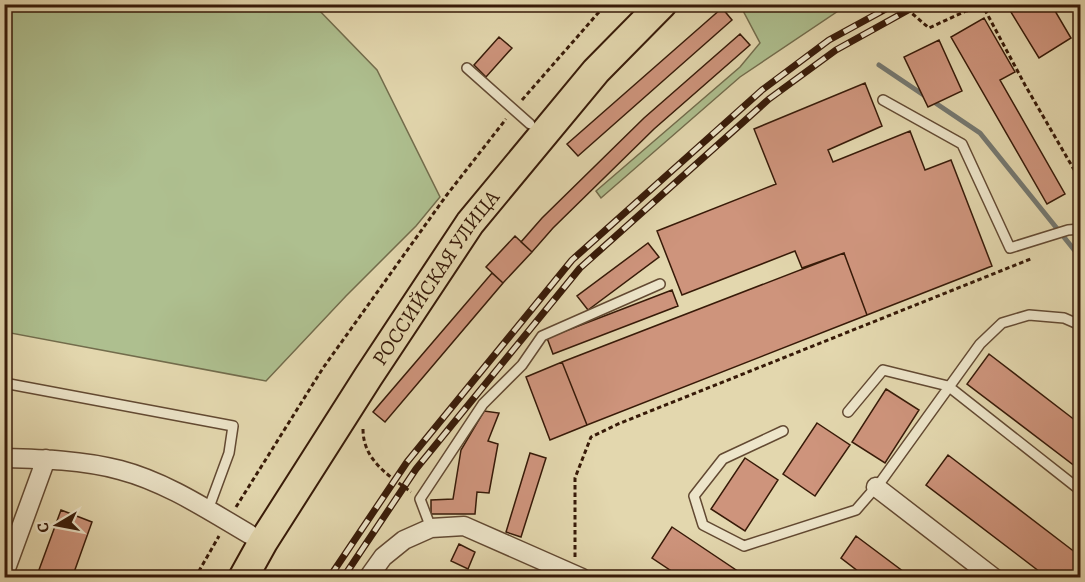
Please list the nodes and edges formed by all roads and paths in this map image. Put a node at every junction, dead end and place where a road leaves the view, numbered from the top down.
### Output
1 (606, 4) edge
2 (639, 4) edge
3 (662, 4) edge
4 (901, 4) edge
5 (467, 68) dead end
6 (883, 100) dead end
7 (522, 117) junction
8 (1080, 180) edge
9 (1080, 229) edge
10 (1033, 258) dead end
11 (660, 284) dead end
12 (1080, 325) edge
13 (4, 383) edge
14 (948, 386) junction
15 (848, 412) dead end
16 (363, 424) dead end
17 (783, 431) dead end
18 (4, 458) edge
19 (46, 459) junction
20 (876, 487) junction
21 (1080, 490) edge
22 (420, 499) junction
23 (208, 510) junction
24 (238, 527) junction
25 (430, 528) junction
26 (4, 574) edge
27 (577, 576) edge
28 (195, 578) edge
29 (225, 578) edge
30 (243, 578) edge
31 (368, 578) edge
32 (994, 578) edge

1 - 7 path
2 - 7 main road, РОССИЙСКАЯ УЛИЦА
3 - 30 main road, РОССИЙСКАЯ УЛИЦА
4 - 8 path
5 - 7 lane
6 - 9 lane
7 - 24 main road, РОССИЙСКАЯ УЛИЦА
7 - 24 path
10 - 27 path
11 - 22 lane
12 - 14 lane
13 - 23 lane
14 - 15 lane
14 - 20 lane
14 - 21 lane
16 - 22 path
17 - 20 lane
18 - 19 street
19 - 23 street
19 - 26 street
20 - 32 street
22 - 25 lane
23 - 24 street
24 - 28 path
24 - 29 main road, РОССИЙСКАЯ УЛИЦА
25 - 27 street
25 - 31 street

